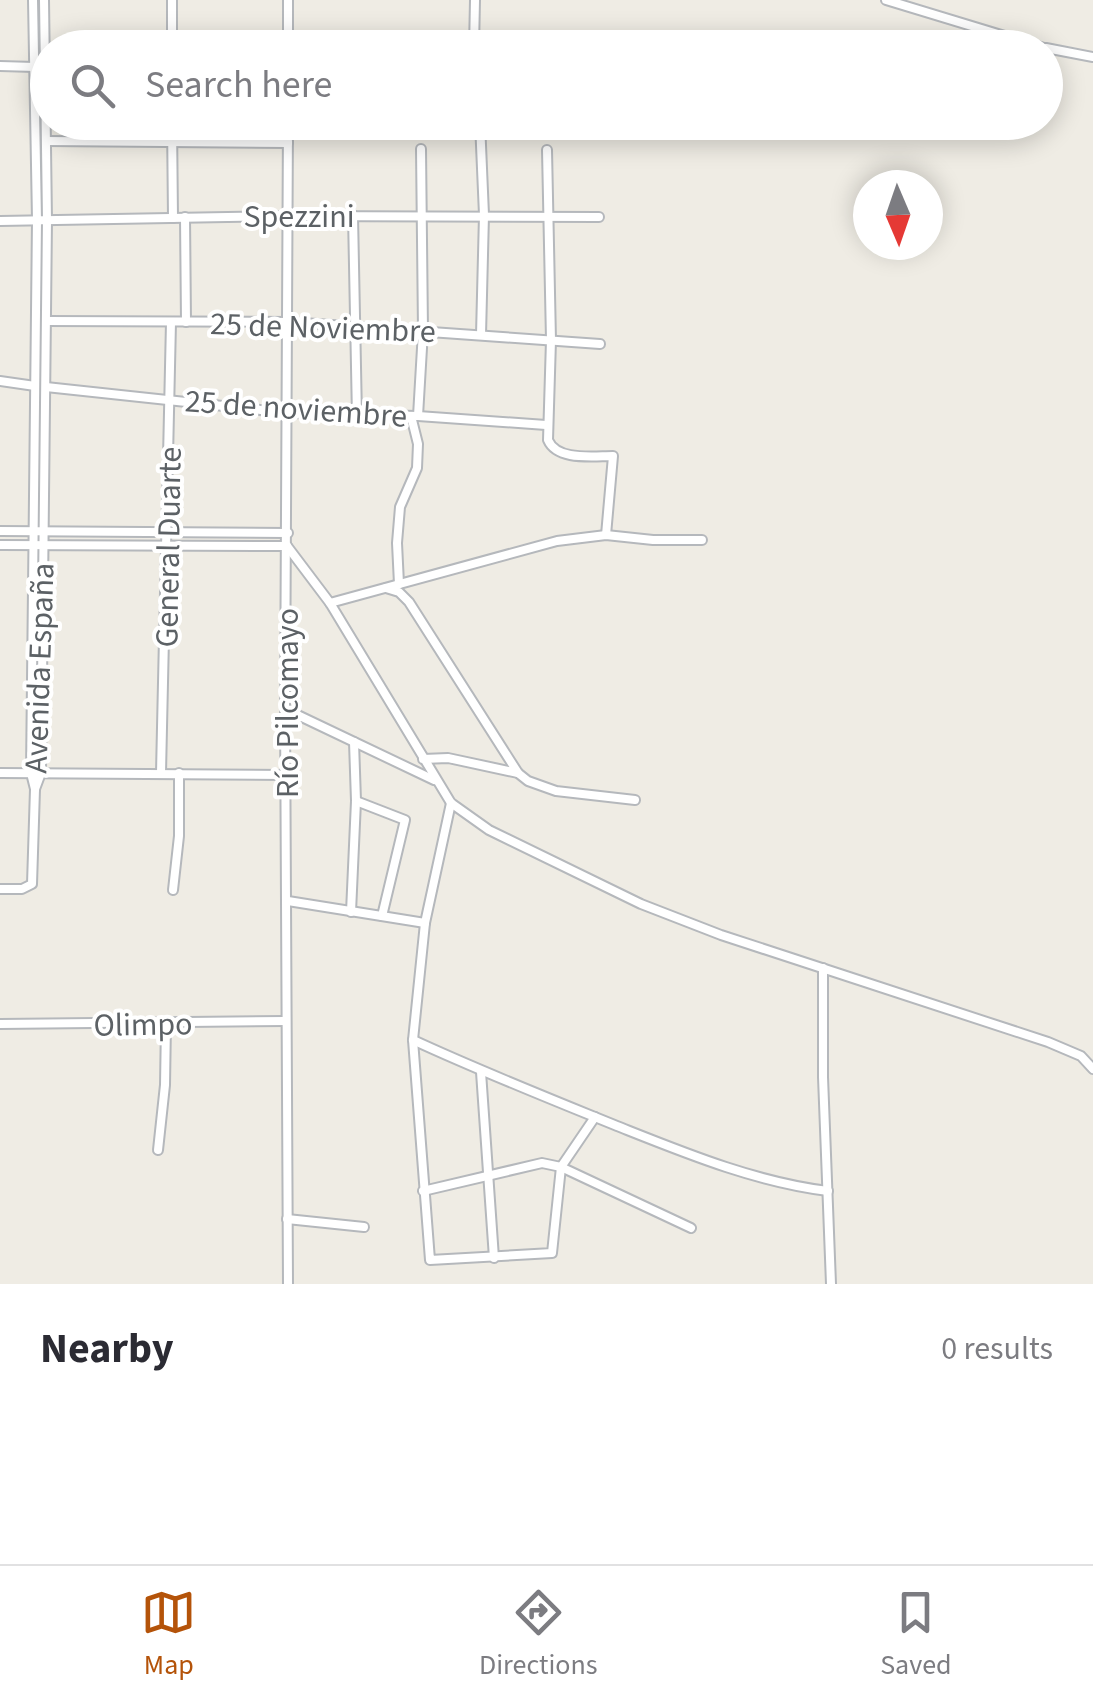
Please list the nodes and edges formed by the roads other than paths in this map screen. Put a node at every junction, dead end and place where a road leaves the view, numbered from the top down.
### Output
1 (33, 0) edge
2 (44, 0) edge
3 (172, 0) edge
4 (288, 0) edge
5 (475, 0) edge
6 (886, 0) edge
7 (37, 30) edge
8 (43, 30) edge
9 (172, 30) edge
10 (288, 30) edge
11 (474, 30) edge
12 (985, 30) edge
13 (1063, 51) edge
14 (1093, 56) edge
15 (0, 66) edge
16 (30, 67) edge
17 (42, 140) edge
18 (481, 140) edge
19 (46, 141) joint
20 (288, 142) joint
21 (172, 143) junction
22 (422, 149) dead end
23 (547, 150) dead end
24 (484, 214) junction
25 (422, 215) junction
26 (289, 216) junction
27 (354, 216) junction
28 (548, 216) junction
29 (185, 217) junction
30 (599, 217) dead end
31 (173, 218) junction
32 (42, 220) junction
33 (0, 221) edge
34 (46, 321) junction
35 (171, 322) junction
36 (186, 322) junction
37 (289, 322) junction
38 (355, 326) junction
39 (422, 331) junction
40 (482, 334) junction
41 (551, 340) junction
42 (600, 344) dead end
43 (0, 380) edge
44 (40, 386) junction
45 (171, 399) junction
46 (288, 413) junction
47 (414, 416) junction
48 (357, 417) junction
49 (546, 425) junction
50 (0, 531) edge
51 (38, 531) junction
52 (168, 532) junction
53 (288, 534) junction
54 (606, 534) junction
55 (702, 540) dead end
56 (0, 545) edge
57 (38, 545) junction
58 (167, 546) junction
59 (288, 546) junction
60 (399, 584) junction
61 (386, 588) junction
62 (330, 603) junction
63 (285, 709) junction
64 (354, 742) junction
65 (423, 759) junction
66 (161, 772) junction
67 (518, 772) junction
68 (0, 773) edge
69 (36, 773) junction
70 (180, 773) junction
71 (287, 774) junction
72 (438, 782) junction
73 (636, 800) dead end
74 (356, 801) junction
75 (451, 804) junction
76 (0, 889) edge
77 (173, 890) dead end
78 (288, 901) junction
79 (350, 912) junction
80 (382, 916) junction
81 (425, 923) junction
82 (823, 968) junction
83 (286, 1022) junction
84 (166, 1023) junction
85 (0, 1024) edge
86 (413, 1040) junction
87 (1093, 1069) edge
88 (481, 1072) junction
89 (596, 1117) junction
90 (158, 1150) dead end
91 (561, 1167) junction
92 (488, 1175) junction
93 (423, 1191) junction
94 (828, 1191) junction
95 (288, 1219) junction
96 (364, 1227) dead end
97 (691, 1228) dead end
98 (494, 1258) junction
99 (288, 1284) edge
100 (831, 1284) edge

1 - 7 street, Avenida España
2 - 8 street, Avenida España
3 - 9 street
4 - 10 street
5 - 11 street
6 - 12 street
13 - 14 street
15 - 16 street
17 - 32 street, Avenida España
18 - 24 street
19 - 21 street
19 - 32 street, Avenida España
20 - 21 street
20 - 26 street, Río Pilcomayo
21 - 31 street
22 - 25 street
23 - 28 street
24 - 25 street, Spezzini
24 - 28 street, Spezzini
24 - 40 street
25 - 27 street, Spezzini
25 - 39 street
26 - 27 street, Spezzini
26 - 29 street, Spezzini
26 - 37 street, Río Pilcomayo
27 - 38 street
28 - 30 street, Spezzini
28 - 41 street
29 - 31 street, Spezzini
29 - 36 street
31 - 32 street, Spezzini
32 - 33 street, Spezzini
32 - 34 street, Avenida España
32 - 44 street, Avenida España
34 - 35 street, 25 de Noviembre
34 - 44 street, Avenida España
35 - 36 street, 25 de Noviembre
35 - 45 street, General Duarte
36 - 37 street, 25 de Noviembre
37 - 38 street, 25 de Noviembre
37 - 46 street, Río Pilcomayo
38 - 39 street, 25 de Noviembre
38 - 48 street
39 - 40 street, 25 de Noviembre
39 - 47 street
40 - 41 street, 25 de Noviembre
41 - 42 street, 25 de Noviembre
41 - 49 street
43 - 44 street, 25 de noviembre
44 - 45 street, 25 de noviembre
44 - 51 street, Avenida España
45 - 46 street, 25 de noviembre
45 - 52 street, General Duarte
46 - 48 street, 25 de noviembre
46 - 53 street, Río Pilcomayo
47 - 48 street, 25 de noviembre
47 - 49 street, 25 de noviembre
47 - 60 street
49 - 54 street
50 - 51 street
51 - 52 street
51 - 57 street, Avenida España
52 - 53 street
52 - 58 street, General Duarte
53 - 59 street, Río Pilcomayo
54 - 55 street
54 - 60 street
56 - 57 street
57 - 58 street
57 - 69 street, Avenida España
58 - 59 street
58 - 66 street, General Duarte
59 - 62 street
59 - 63 street, Río Pilcomayo
60 - 61 street
61 - 62 street
61 - 67 street
62 - 65 street
63 - 64 street
63 - 71 street, Río Pilcomayo
64 - 72 street
64 - 74 street
65 - 67 street
65 - 72 street
66 - 69 street
66 - 70 street
67 - 73 street
68 - 69 street
69 - 76 street, Avenida España
70 - 71 street
70 - 77 street
71 - 78 street, Río Pilcomayo
72 - 75 street
74 - 79 street
74 - 80 street
75 - 81 street
75 - 82 street
78 - 79 street
78 - 83 street, Río Pilcomayo
79 - 80 street
80 - 81 street
81 - 86 street
82 - 87 street
82 - 94 street
83 - 84 street, Olimpo
83 - 95 street, Río Pilcomayo
84 - 85 street, Olimpo
84 - 90 street
86 - 88 street
86 - 93 street
88 - 89 street
88 - 92 street
89 - 91 street
89 - 94 street
91 - 92 street
91 - 97 street
91 - 98 street
92 - 93 street
92 - 98 street
93 - 98 street
94 - 100 street
95 - 96 street
95 - 99 street, Río Pilcomayo

